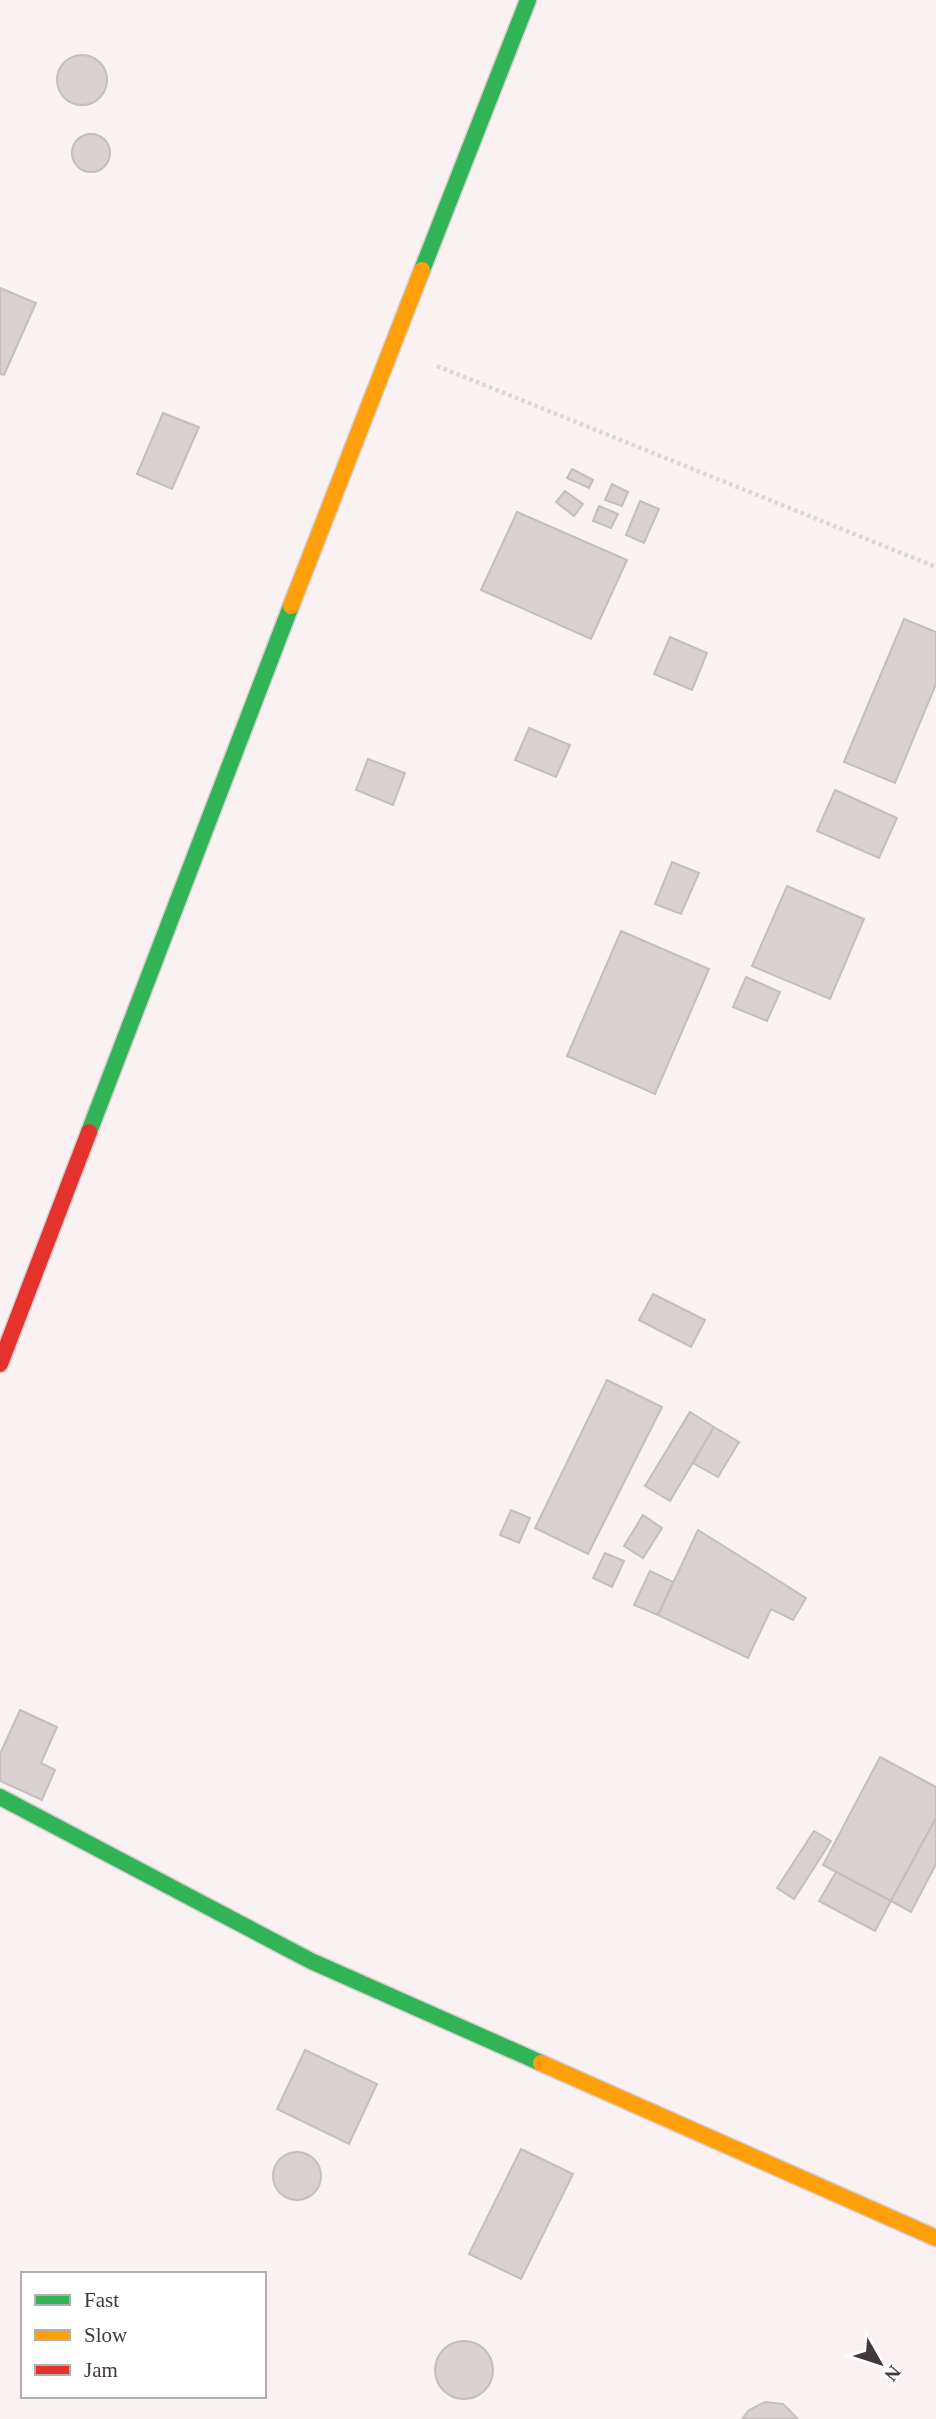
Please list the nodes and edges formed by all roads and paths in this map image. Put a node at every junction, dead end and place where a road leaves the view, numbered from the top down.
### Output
1 (528, 0) edge
2 (391, 347) junction
3 (936, 567) edge
4 (0, 1364) edge
5 (0, 1797) edge
6 (936, 2238) edge

1 - 2 street
2 - 3 path
2 - 4 street
5 - 6 street

